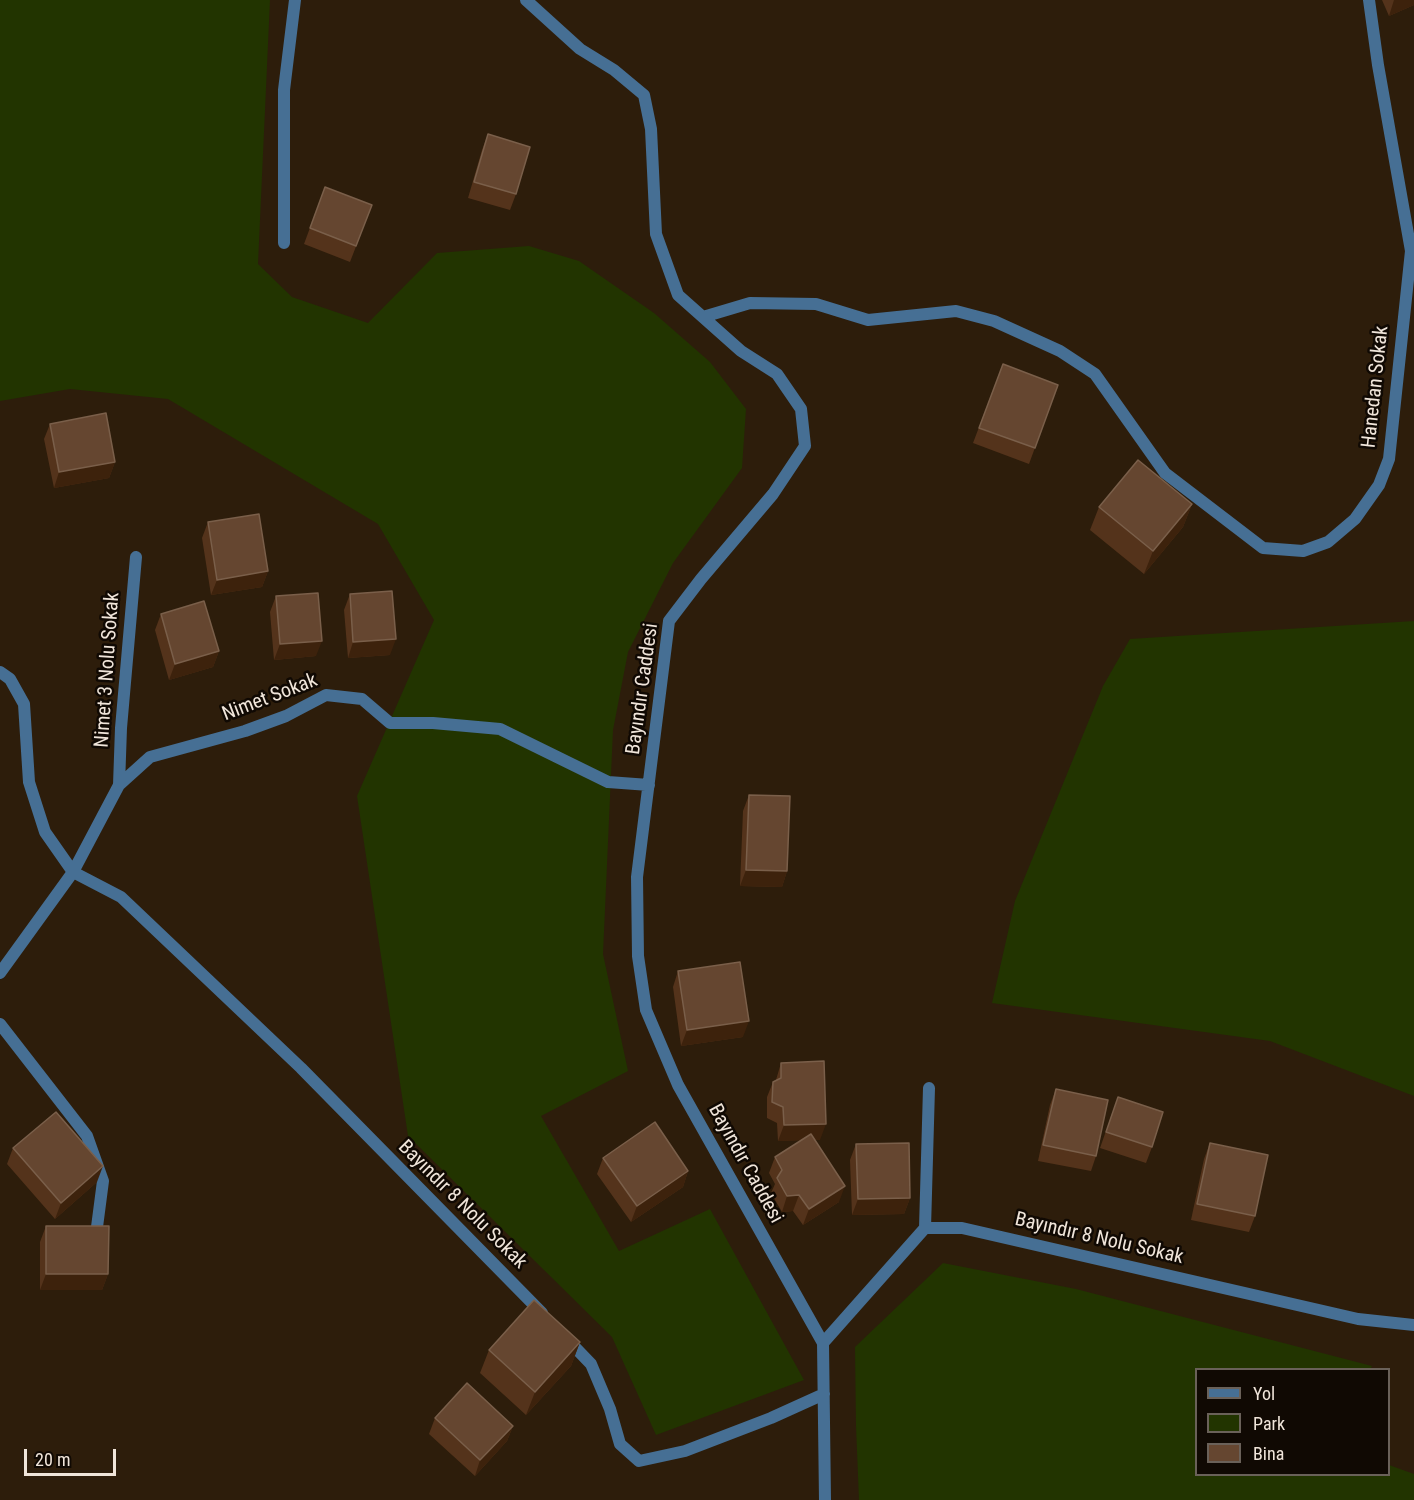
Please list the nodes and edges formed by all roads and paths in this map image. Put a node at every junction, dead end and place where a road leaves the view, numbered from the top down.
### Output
1 (295, 0) edge
2 (526, 0) edge
3 (1369, 0) edge
4 (285, 243) dead end
5 (703, 317) junction
6 (136, 557) dead end
7 (0, 672) edge
8 (119, 785) junction
9 (648, 785) junction
10 (73, 872) junction
11 (0, 973) edge
12 (0, 1024) edge
13 (929, 1088) dead end
14 (97, 1227) edge
15 (925, 1228) junction
16 (1414, 1326) edge
17 (823, 1343) junction
18 (824, 1394) junction
19 (825, 1500) edge

1 - 4 street
2 - 5 street, Bayındır Caddesi
3 - 5 street, Hanedan Sokak
5 - 9 street, Bayındır Caddesi
6 - 8 street, Nimet 3 Nolu Sokak
7 - 10 street
8 - 9 street, Nimet Sokak
8 - 10 street, Nimet Sokak
9 - 17 street, Bayındır Caddesi
10 - 11 street, Nimet Sokak
10 - 18 street, Bayındır 8 Nolu Sokak
12 - 14 street
13 - 15 street
15 - 16 street, Bayındır 8 Nolu Sokak
15 - 17 street
17 - 18 street, Bayındır Caddesi
18 - 19 street, Bayındır Caddesi

